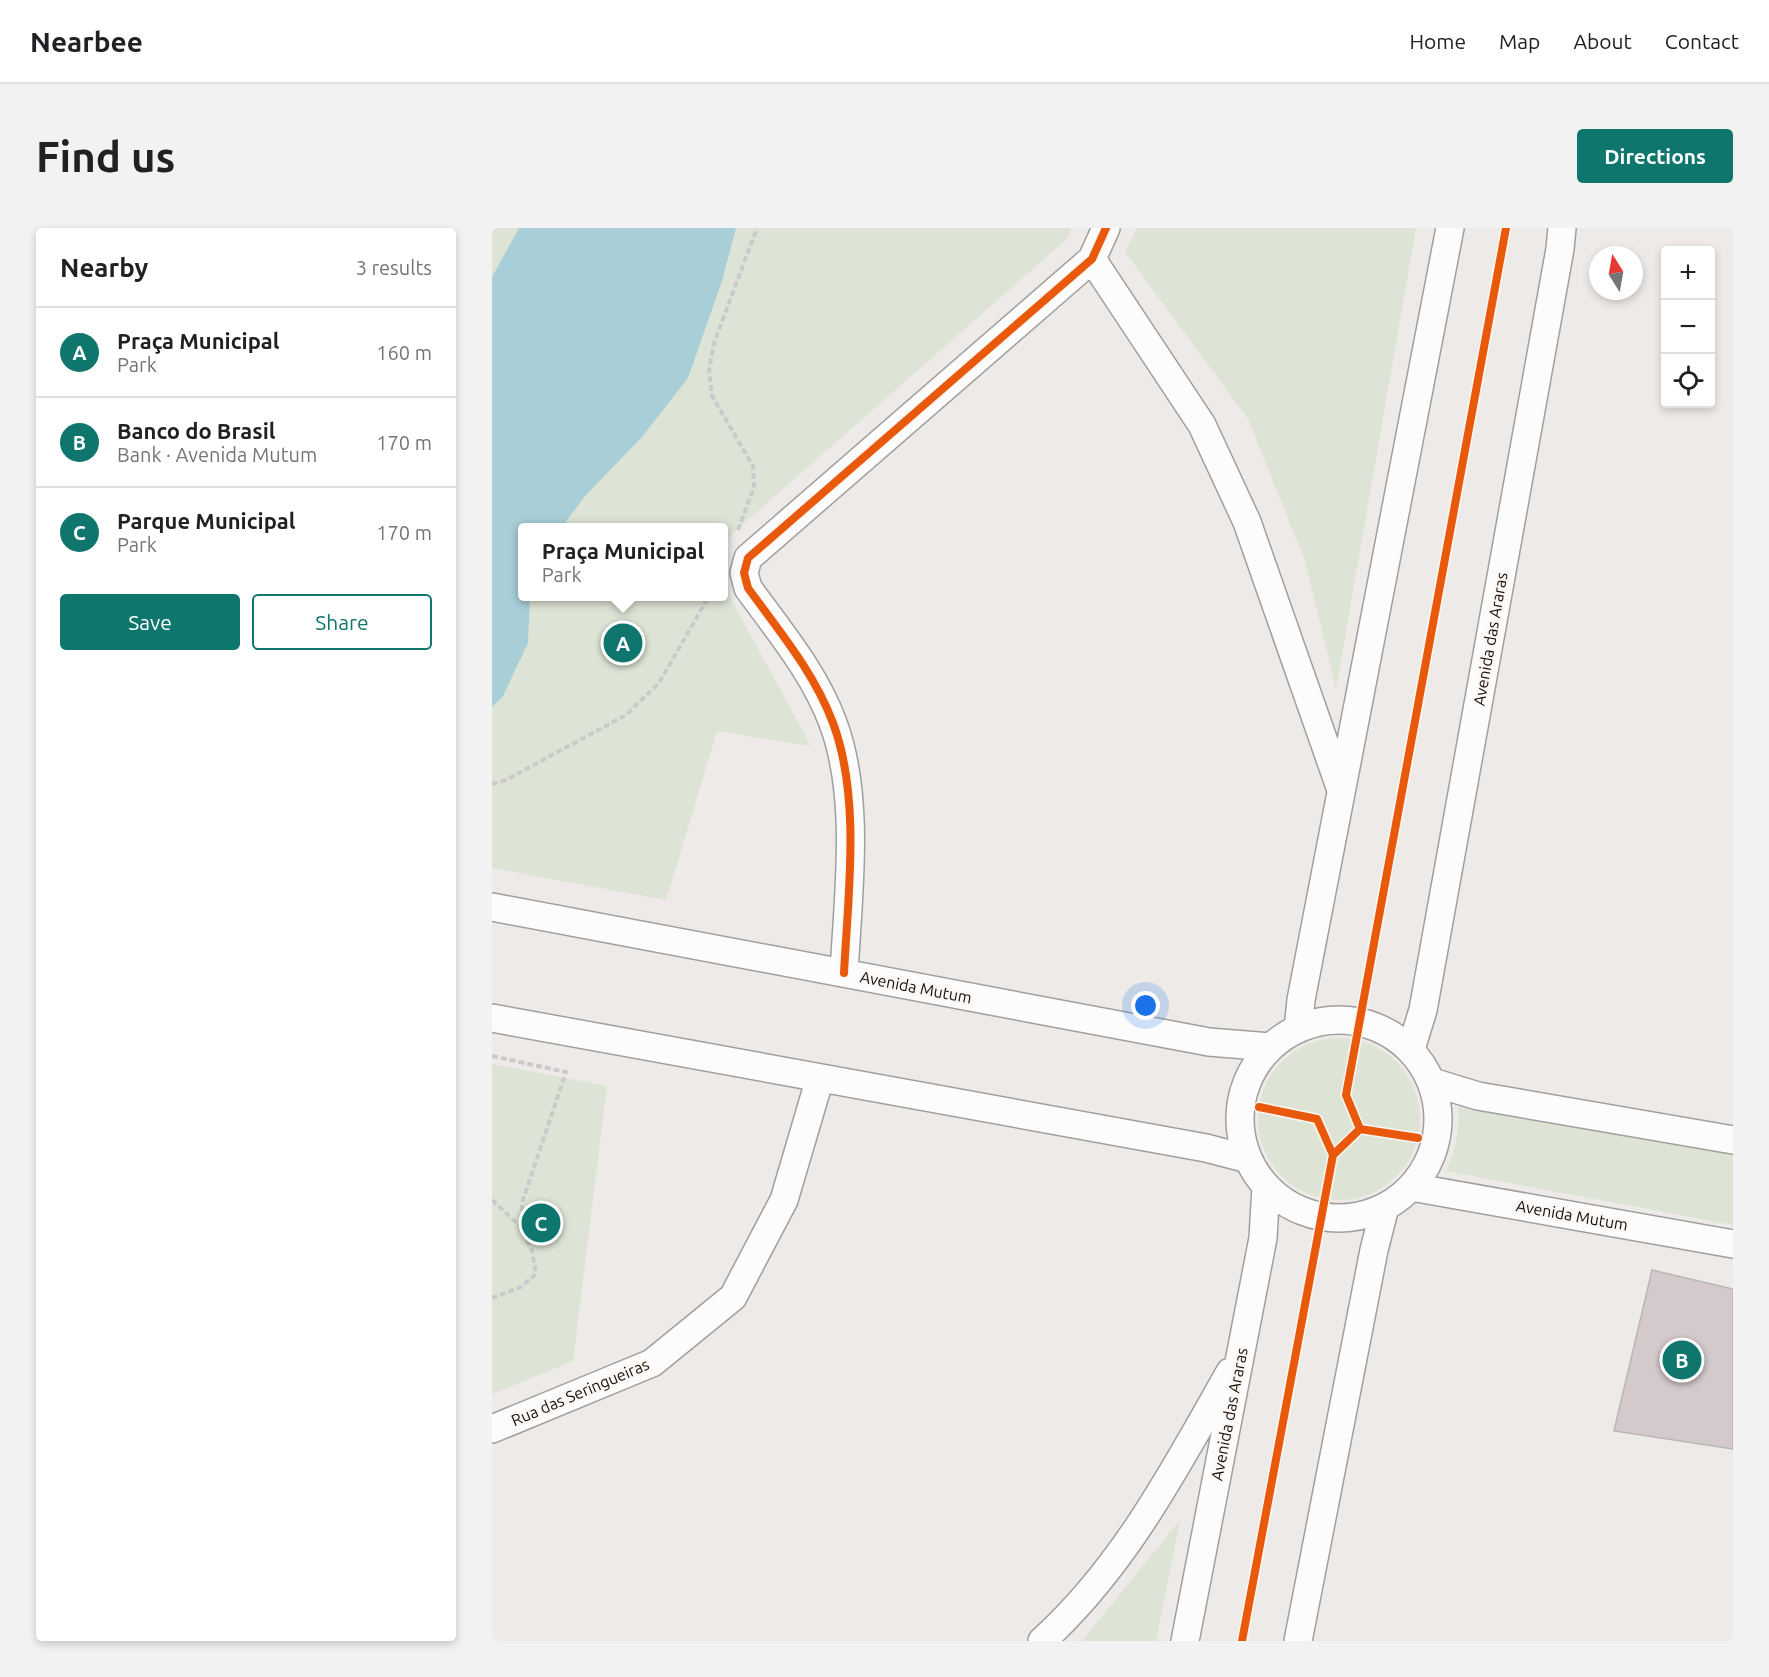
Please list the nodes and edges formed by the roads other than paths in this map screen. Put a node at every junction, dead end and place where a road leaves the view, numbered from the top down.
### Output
1 (1106, 228) edge
2 (1450, 228) edge
3 (1562, 228) edge
4 (1092, 259) junction
5 (1341, 791) junction
6 (492, 907) edge
7 (844, 974) junction
8 (492, 1017) edge
9 (1298, 1029) junction
10 (1270, 1047) junction
11 (1411, 1049) junction
12 (820, 1078) junction
13 (1432, 1082) junction
14 (1733, 1140) edge
15 (1248, 1159) junction
16 (1266, 1186) junction
17 (1411, 1187) junction
18 (1385, 1207) junction
19 (1733, 1244) edge
20 (1241, 1353) junction
21 (492, 1429) edge
22 (1042, 1641) edge
23 (1185, 1641) edge
24 (1298, 1641) edge

1 - 4 street
2 - 5 street
3 - 11 street, Avenida das Araras
4 - 5 street
4 - 7 street
5 - 9 street
6 - 7 street, Avenida Mutum
7 - 10 street, Avenida Mutum
8 - 12 street
9 - 10 street
9 - 11 street
10 - 15 street
11 - 13 street
12 - 15 street
12 - 21 street, Rua das Seringueiras
13 - 14 street
13 - 17 street
15 - 16 street
16 - 18 street
16 - 20 street, Avenida das Araras
17 - 18 street
17 - 19 street, Avenida Mutum
18 - 24 street
20 - 22 street
20 - 23 street, Avenida das Araras

